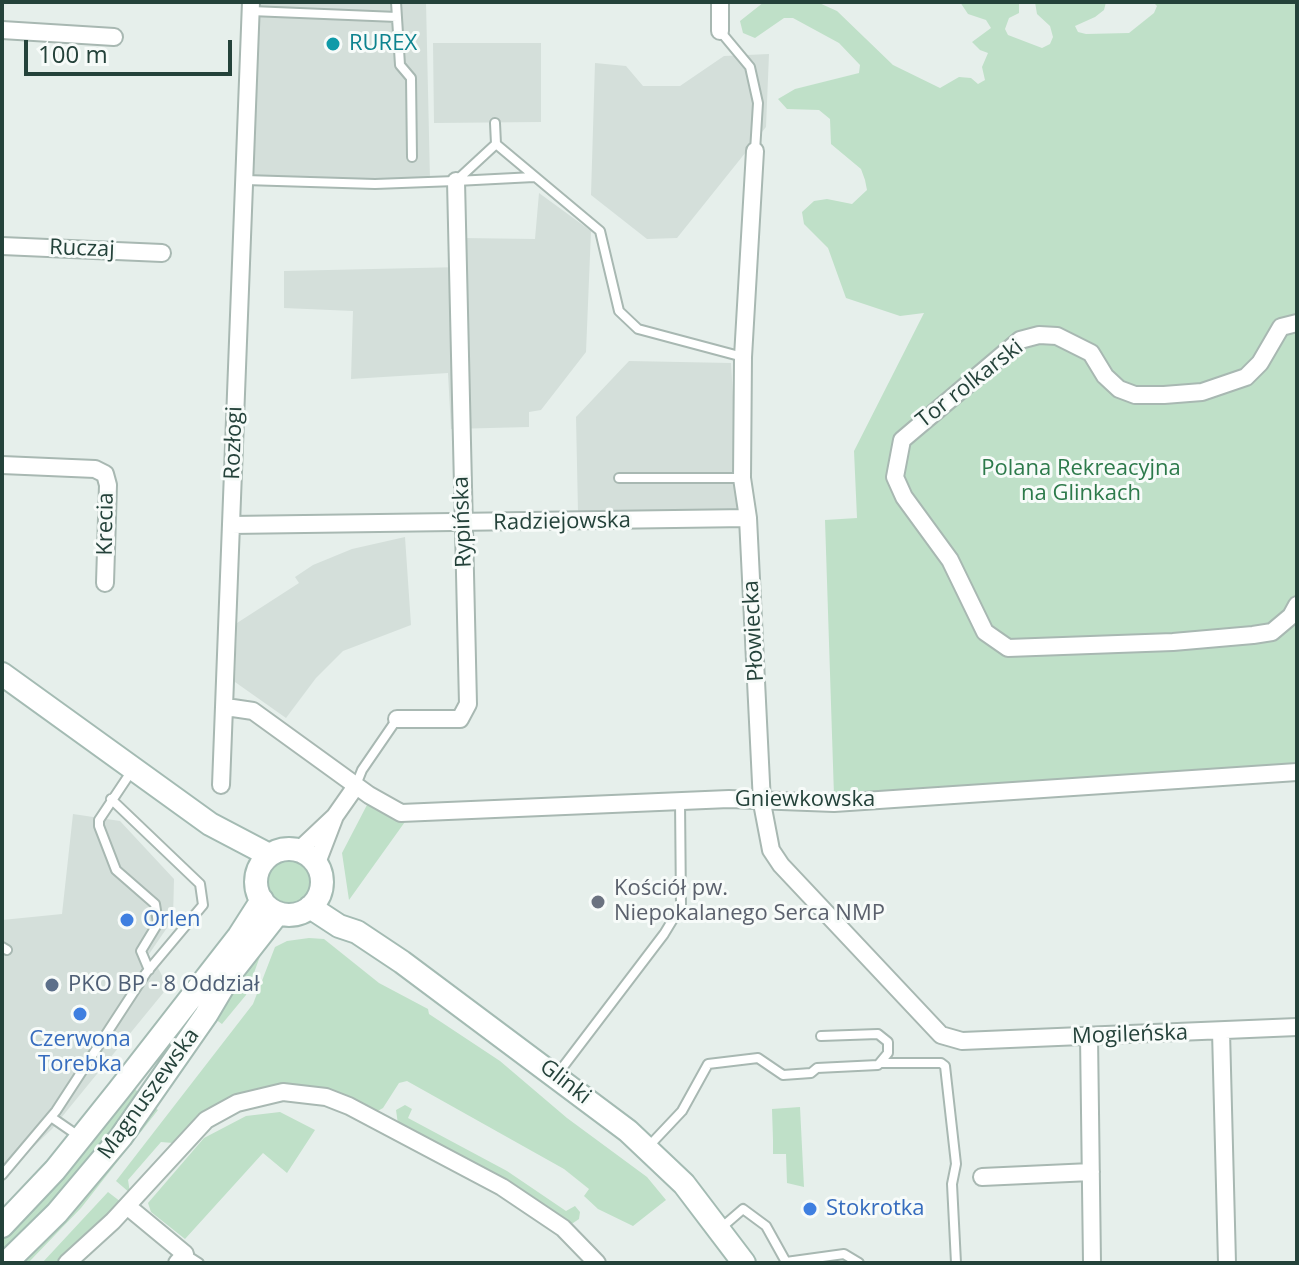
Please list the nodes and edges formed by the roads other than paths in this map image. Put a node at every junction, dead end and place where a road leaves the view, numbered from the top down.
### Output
1 (396, 2) edge
2 (720, 2) edge
3 (251, 6) edge
4 (397, 17) junction
5 (2, 30) edge
6 (720, 31) joint
7 (114, 37) dead end
8 (495, 123) dead end
9 (496, 144) junction
10 (756, 145) joint
11 (412, 157) dead end
12 (535, 177) junction
13 (243, 180) junction
14 (456, 181) junction
15 (2, 246) edge
16 (162, 253) dead end
17 (1297, 323) edge
18 (743, 357) junction
19 (2, 465) edge
20 (619, 478) dead end
21 (742, 478) junction
22 (748, 518) junction
23 (462, 524) junction
24 (231, 525) junction
25 (105, 583) dead end
26 (1297, 605) edge
27 (2, 674) edge
28 (226, 707) junction
29 (397, 719) joint
30 (133, 769) junction
31 (1297, 772) edge
32 (221, 785) dead end
33 (356, 786) junction
34 (111, 799) junction
35 (680, 801) junction
36 (762, 803) junction
37 (308, 857) junction
38 (263, 864) junction
39 (315, 900) junction
40 (270, 906) junction
41 (149, 970) junction
42 (1297, 1027) edge
43 (1221, 1031) junction
44 (821, 1036) dead end
45 (1089, 1036) junction
46 (962, 1041) joint
47 (883, 1063) junction
48 (556, 1076) junction
49 (51, 1117) junction
50 (80, 1137) junction
51 (648, 1148) junction
52 (1091, 1172) junction
53 (2, 1175) edge
54 (982, 1177) dead end
55 (127, 1206) junction
56 (2, 1226) edge
57 (720, 1228) junction
58 (187, 1260) edge
59 (741, 1262) edge
60 (6, 1263) edge
61 (67, 1263) edge
62 (597, 1263) edge
63 (859, 1263) edge
64 (956, 1263) edge
65 (1092, 1263) edge
66 (1227, 1263) edge

1 - 4 lane
2 - 6 street
3 - 4 lane
3 - 13 street, Rozłogi
4 - 11 lane
5 - 7 street
6 - 10 lane
8 - 9 lane
9 - 12 lane
9 - 14 lane
10 - 18 street, Płowiecka
12 - 14 lane
12 - 18 lane
13 - 14 lane
13 - 24 street, Rozłogi
14 - 23 street, Rypińska
15 - 16 street, Ruczaj
17 - 26 street, Tor rolkarski
18 - 21 street, Płowiecka
19 - 25 street, Krecia
20 - 21 lane
21 - 22 street, Płowiecka
22 - 23 street, Radziejowska
22 - 36 street, Płowiecka
23 - 24 street, Radziejowska
23 - 29 street, Rypińska
24 - 28 street, Rozłogi
27 - 30 street
28 - 32 street, Rozłogi
28 - 33 street
29 - 33 lane, Rypińska
30 - 34 lane
30 - 38 street
31 - 36 street, Gniewkowska
33 - 35 street, Gniewkowska
33 - 37 street
34 - 41 lane
34 - 41 lane
35 - 36 street, Gniewkowska
35 - 48 lane
36 - 46 street, Płowiecka
37 - 38 street
37 - 39 street
38 - 40 street
39 - 40 street
39 - 48 street, Glinki
40 - 50 street, Magnuszewska
40 - 60 street, Magnuszewska
41 - 49 lane
42 - 43 street, Mogileńska
43 - 45 street, Mogileńska
43 - 66 street
44 - 47 lane
45 - 46 street, Mogileńska
45 - 52 street
47 - 51 lane
47 - 64 lane
48 - 51 street, Glinki
49 - 50 lane
49 - 53 lane
50 - 56 street, Magnuszewska
51 - 57 street, Glinki
52 - 54 street
52 - 65 street
55 - 58 street
55 - 61 street
55 - 62 street
57 - 59 street, Glinki
57 - 63 lane

